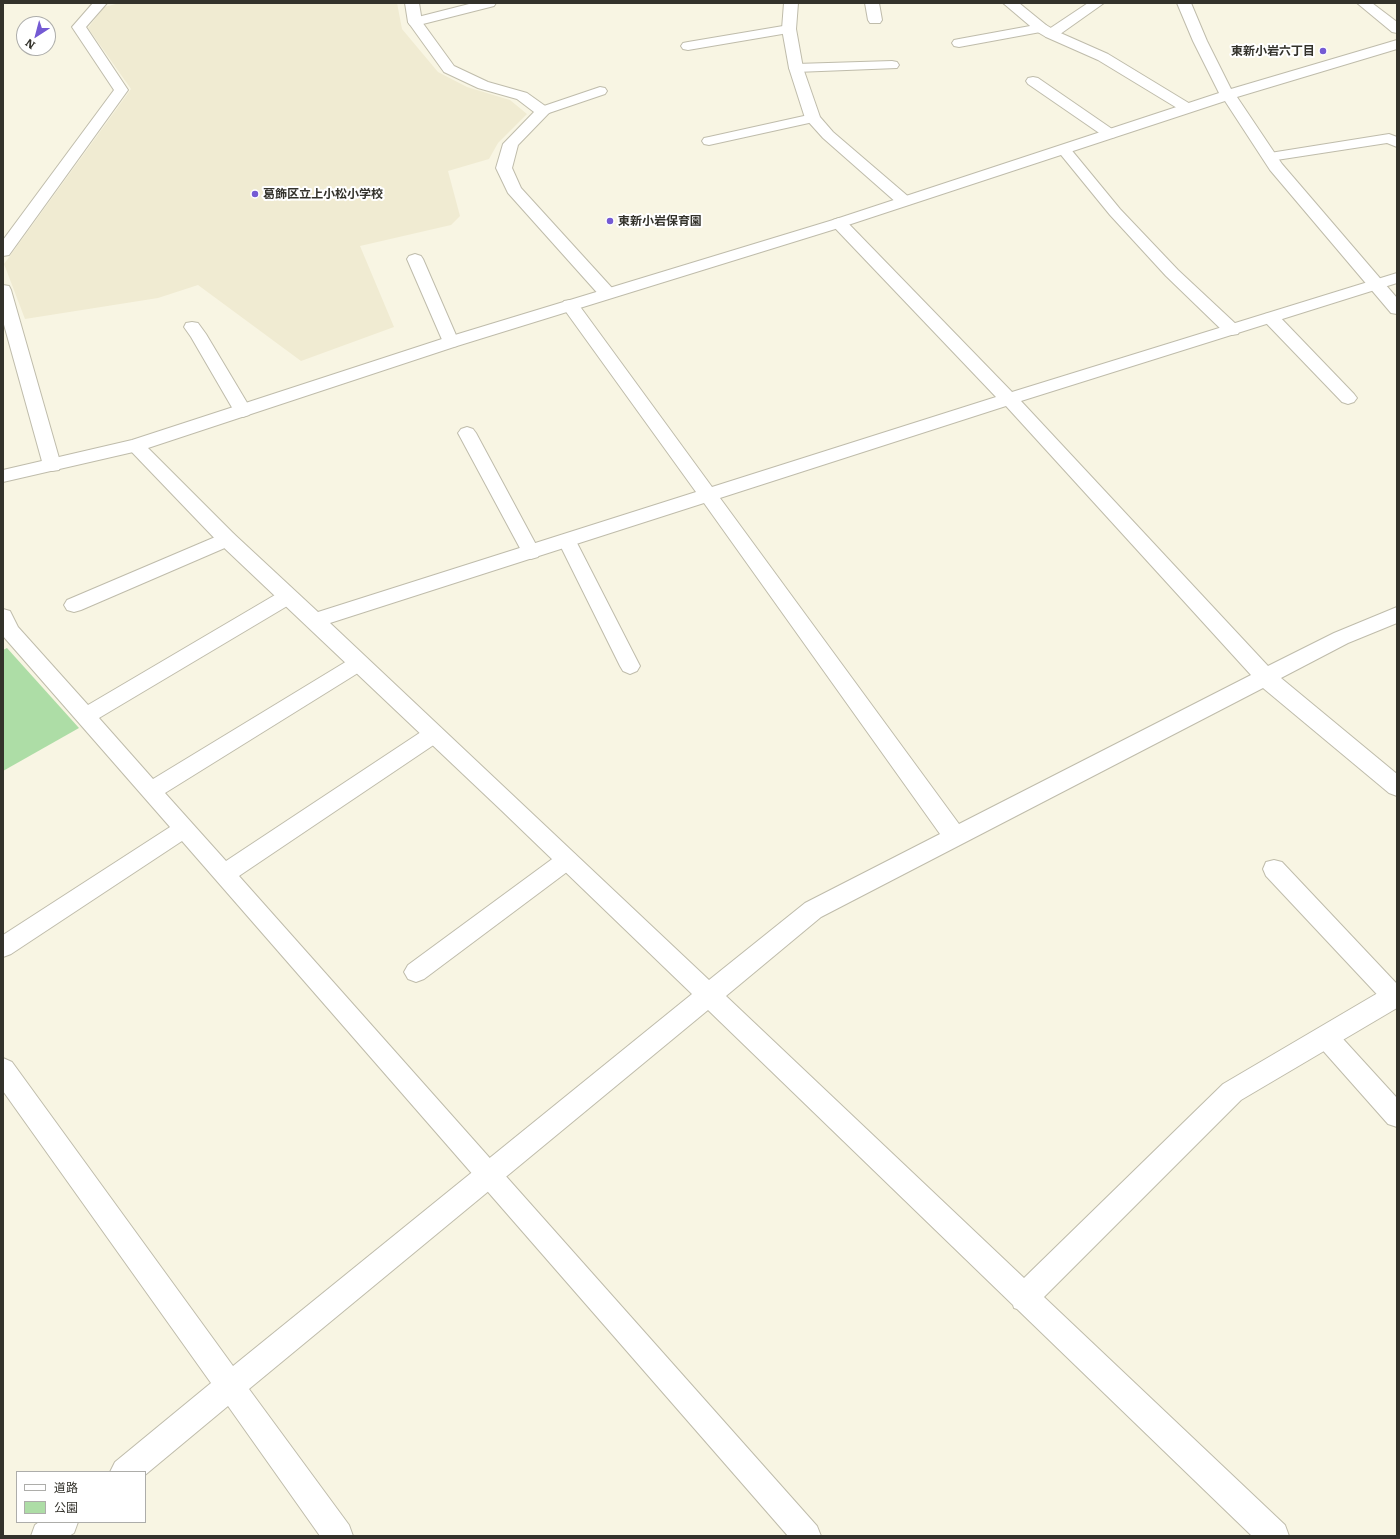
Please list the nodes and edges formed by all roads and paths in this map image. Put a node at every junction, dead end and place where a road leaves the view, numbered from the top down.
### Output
1 (100, 3) edge
2 (412, 3) edge
3 (489, 3) edge
4 (790, 3) edge
5 (872, 3) edge
6 (1010, 3) edge
7 (1097, 3) edge
8 (1184, 3) edge
9 (1364, 3) edge
10 (875, 20) dead end
11 (415, 22) junction
12 (789, 29) junction
13 (1397, 29) edge
14 (1046, 31) junction
15 (959, 43) dead end
16 (1397, 44) edge
17 (688, 46) dead end
18 (892, 65) dead end
19 (796, 68) junction
20 (1033, 80) dead end
21 (600, 91) dead end
22 (1228, 95) junction
23 (1187, 108) junction
24 (543, 111) junction
25 (813, 118) junction
26 (1110, 134) junction
27 (709, 141) dead end
28 (1397, 143) edge
29 (1064, 150) junction
30 (1270, 157) junction
31 (904, 201) junction
32 (839, 223) junction
33 (3, 251) edge
34 (415, 258) dead end
35 (1397, 278) edge
36 (1376, 285) junction
37 (3, 290) edge
38 (606, 293) junction
39 (570, 305) junction
40 (1397, 309) edge
41 (1270, 318) junction
42 (192, 327) dead end
43 (1232, 330) junction
44 (451, 342) junction
45 (1348, 398) dead end
46 (1009, 399) junction
47 (243, 411) junction
48 (467, 433) dead end
49 (135, 446) junction
50 (52, 465) junction
51 (3, 476) edge
52 (708, 496) junction
53 (227, 539) junction
54 (567, 541) junction
55 (531, 552) junction
56 (287, 597) junction
57 (74, 606) dead end
58 (1397, 615) edge
59 (3, 616) edge
60 (313, 622) junction
61 (359, 663) junction
62 (630, 666) dead end
63 (1264, 677) junction
64 (85, 717) junction
65 (434, 734) junction
66 (1397, 787) edge
67 (151, 792) junction
68 (184, 829) junction
69 (955, 836) junction
70 (567, 860) junction
71 (1274, 869) dead end
72 (224, 874) junction
73 (3, 947) edge
74 (416, 972) dead end
75 (708, 996) junction
76 (1395, 996) edge
77 (1326, 1037) junction
78 (3, 1070) edge
79 (1397, 1116) edge
80 (489, 1175) junction
81 (1024, 1298) junction
82 (230, 1386) junction
83 (126, 1471) edge
84 (62, 1523) edge
85 (46, 1536) edge
86 (338, 1536) edge
87 (807, 1536) edge
88 (1274, 1536) edge

1 - 33 street
2 - 11 street
3 - 11 lane
4 - 12 street
5 - 10 lane
6 - 14 street
7 - 14 lane
8 - 22 street
9 - 13 lane
11 - 24 street
12 - 17 lane
12 - 19 street
14 - 15 lane
14 - 23 street
16 - 22 street
18 - 19 lane
19 - 25 street
20 - 26 lane
21 - 24 lane
22 - 23 street
22 - 30 street
23 - 26 street
24 - 38 street
25 - 27 lane
25 - 31 street
26 - 29 street
28 - 30 lane
29 - 31 street
29 - 43 lane
30 - 36 street
31 - 32 street
32 - 38 street
32 - 46 street
34 - 44 lane
35 - 36 street
36 - 40 street
36 - 41 street
37 - 50 street
38 - 39 street
39 - 44 street
39 - 52 street
41 - 43 street
41 - 45 lane
42 - 47 lane
43 - 46 street
44 - 47 street
46 - 52 street
46 - 63 street
47 - 49 street
48 - 55 lane
49 - 50 street
49 - 53 street
50 - 51 street
52 - 54 street
52 - 69 street
53 - 56 street
53 - 57 lane
54 - 55 street
54 - 62 lane
55 - 60 street
56 - 60 street
56 - 64 lane
58 - 63 street
59 - 64 lane
60 - 61 street
61 - 65 street
61 - 67 lane
63 - 66 street
63 - 69 street
64 - 67 lane
65 - 70 street
65 - 72 lane
67 - 68 lane
68 - 72 lane
68 - 73 lane
69 - 75 street
70 - 74 lane
70 - 75 street
71 - 76 lane
72 - 80 lane
75 - 80 street
75 - 81 street
76 - 77 street
77 - 79 lane
77 - 81 street
78 - 82 street
80 - 82 street
80 - 87 lane
81 - 88 street
82 - 83 street
82 - 86 street
84 - 85 street

